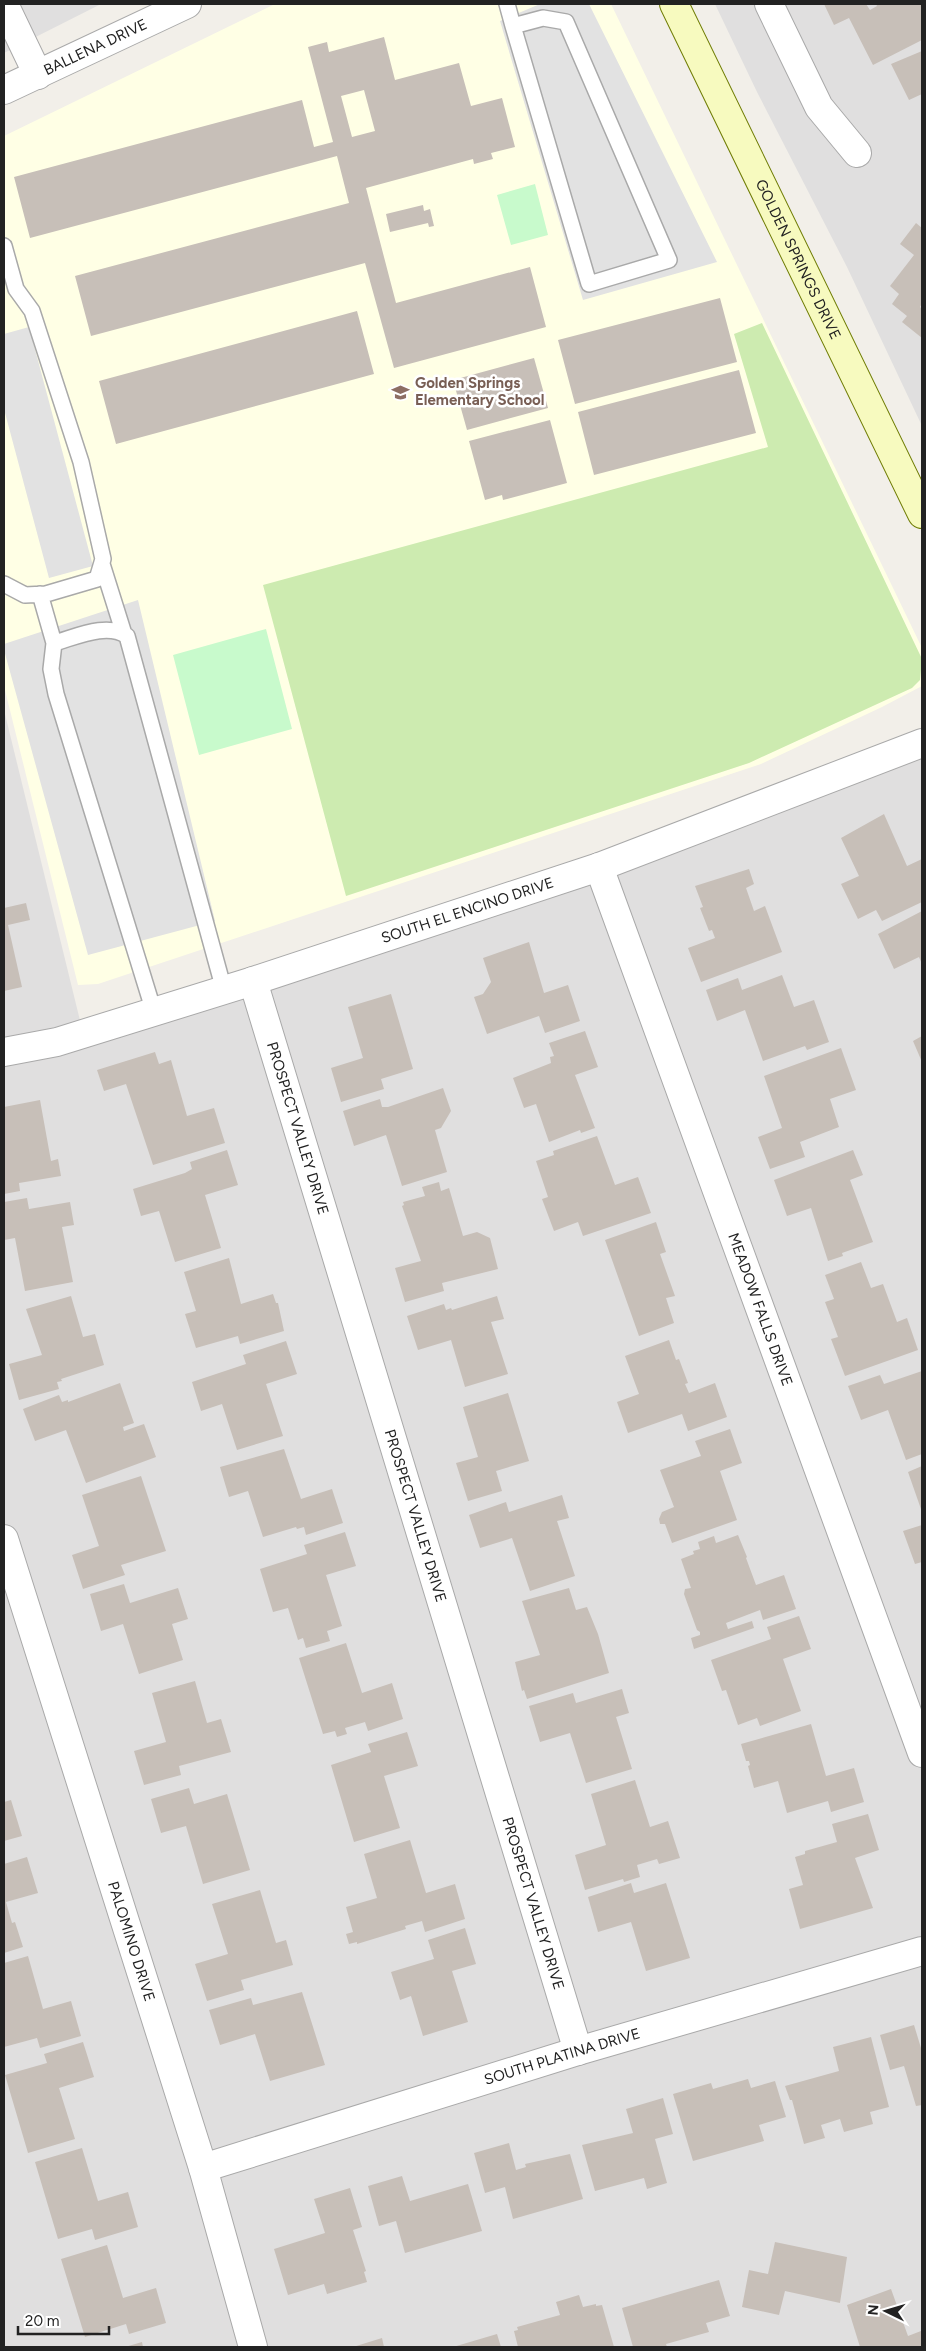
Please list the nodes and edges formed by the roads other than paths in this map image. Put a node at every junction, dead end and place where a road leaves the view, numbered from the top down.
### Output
1 (4, 4) edge
2 (187, 4) edge
3 (507, 4) edge
4 (674, 4) edge
5 (769, 4) edge
6 (513, 26) junction
7 (38, 75) junction
8 (4, 90) edge
9 (857, 153) dead end
10 (4, 246) edge
11 (922, 514) edge
12 (102, 564) junction
13 (4, 584) edge
14 (40, 594) junction
15 (124, 634) junction
16 (54, 643) junction
17 (922, 743) edge
18 (599, 867) junction
19 (253, 981) junction
20 (224, 990) junction
21 (154, 1012) junction
22 (4, 1052) edge
23 (4, 1539) edge
24 (922, 1753) edge
25 (922, 1951) edge
26 (578, 2051) junction
27 (203, 2168) junction
28 (253, 2347) edge

1 - 7 street
2 - 7 street, BALLENA DRIVE
3 - 6 lane
4 - 11 main road, GOLDEN SPRINGS DRIVE
5 - 9 street
6 - 6 lane
7 - 8 street, BALLENA DRIVE
10 - 12 lane
12 - 14 lane
12 - 15 lane
13 - 14 lane
14 - 16 lane
15 - 16 lane
15 - 20 lane
16 - 21 lane
17 - 18 street, SOUTH EL ENCINO DRIVE
18 - 19 street, SOUTH EL ENCINO DRIVE
18 - 24 street, MEADOW FALLS DRIVE
19 - 20 street, SOUTH EL ENCINO DRIVE
19 - 26 street, PROSPECT VALLEY DRIVE
20 - 21 street, SOUTH EL ENCINO DRIVE
21 - 22 street, SOUTH EL ENCINO DRIVE
23 - 27 street, PALOMINO DRIVE
25 - 26 street, SOUTH PLATINA DRIVE
26 - 27 street, SOUTH PLATINA DRIVE
27 - 28 street, PALOMINO DRIVE

